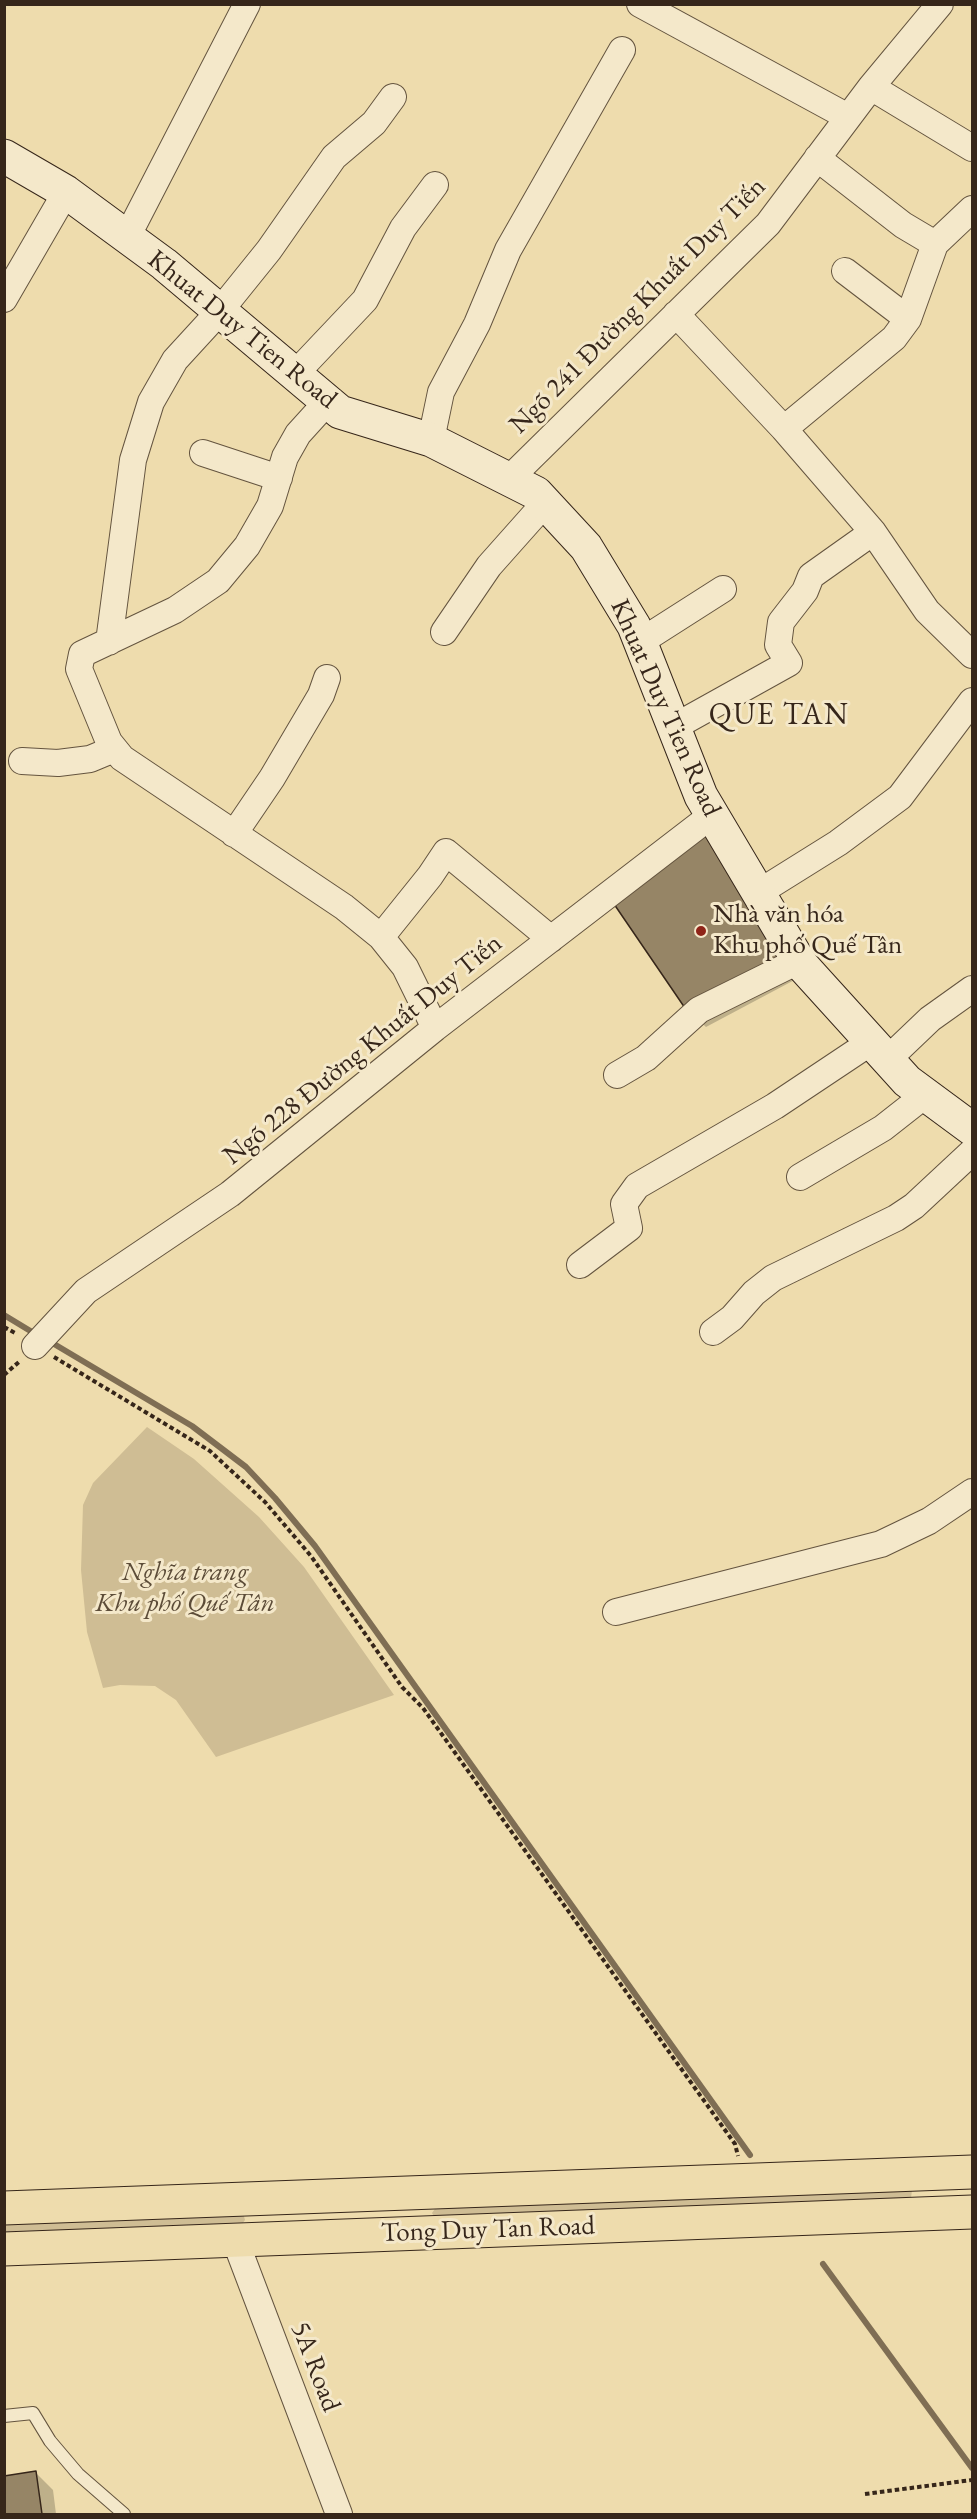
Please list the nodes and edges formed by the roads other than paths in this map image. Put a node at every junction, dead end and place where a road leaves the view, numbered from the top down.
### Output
1 (247, 4) edge
2 (640, 4) edge
3 (940, 4) edge
4 (622, 50) dead end
5 (871, 87) junction
6 (393, 97) dead end
7 (848, 117) junction
8 (972, 148) edge
9 (4, 156) edge
10 (817, 158) junction
11 (435, 185) dead end
12 (66, 192) junction
13 (972, 209) edge
14 (127, 237) junction
15 (936, 244) junction
16 (845, 270) dead end
17 (4, 299) edge
18 (219, 312) junction
19 (676, 314) junction
20 (908, 319) junction
21 (295, 375) junction
22 (327, 402) junction
23 (784, 429) junction
24 (431, 440) junction
25 (202, 453) dead end
26 (279, 478) junction
27 (510, 479) junction
28 (545, 503) junction
29 (873, 532) junction
30 (723, 590) dead end
31 (444, 632) dead end
32 (109, 642) junction
33 (640, 642) junction
34 (972, 655) edge
35 (327, 678) dead end
36 (972, 701) edge
37 (674, 727) junction
38 (114, 748) junction
39 (22, 761) dead end
40 (712, 814) junction
41 (234, 834) junction
42 (758, 893) junction
43 (381, 937) junction
44 (551, 939) junction
45 (798, 961) junction
46 (972, 988) edge
47 (435, 1028) junction
48 (879, 1051) junction
49 (617, 1075) dead end
50 (925, 1095) junction
51 (972, 1129) edge
52 (972, 1152) edge
53 (800, 1176) dead end
54 (580, 1265) dead end
55 (713, 1332) dead end
56 (42, 1338) road end
57 (972, 1492) edge
58 (616, 1612) dead end
59 (972, 2172) edge
60 (935, 2174) junction
61 (352, 2195) junction
62 (4, 2208) edge
63 (972, 2212) edge
64 (937, 2213) junction
65 (354, 2235) junction
66 (235, 2240) junction
67 (4, 2249) edge
68 (4, 2416) edge
69 (124, 2514) edge
70 (339, 2514) edge

1 - 14 street
2 - 7 street
3 - 5 street, Ngõ 241 Đường Khuất Duy Tiến
4 - 24 street
5 - 7 street, Ngõ 241 Đường Khuất Duy Tiến
5 - 8 street
6 - 18 street
7 - 10 street, Ngõ 241 Đường Khuất Duy Tiến
9 - 12 main road, Khuat Duy Tien Road
10 - 15 street
10 - 19 street, Ngõ 241 Đường Khuất Duy Tiến
11 - 21 street
12 - 14 main road, Khuat Duy Tien Road
12 - 17 street
13 - 15 street
14 - 18 main road, Khuat Duy Tien Road
15 - 20 street
16 - 20 street
18 - 21 main road, Khuat Duy Tien Road
18 - 32 street
19 - 23 street
19 - 27 street, Ngõ 241 Đường Khuất Duy Tiến
20 - 23 street
21 - 22 main road, Khuat Duy Tien Road
22 - 24 main road, Khuat Duy Tien Road
22 - 26 street
23 - 29 street
24 - 27 main road, Khuat Duy Tien Road
25 - 26 street
26 - 32 street
27 - 28 main road, Khuat Duy Tien Road
28 - 31 street
28 - 33 main road, Khuat Duy Tien Road
29 - 34 street
29 - 37 street
30 - 33 street
32 - 38 street
33 - 37 main road, Khuat Duy Tien Road
35 - 41 street
36 - 42 street
37 - 40 main road, Khuat Duy Tien Road
38 - 39 street
38 - 41 street
40 - 42 main road, Khuat Duy Tien Road
40 - 44 street, Ngõ 228 Đường Khuất Duy Tiến
41 - 43 street
42 - 45 main road, Khuat Duy Tien Road
43 - 44 street
43 - 47 street
44 - 47 street, Ngõ 228 Đường Khuất Duy Tiến
45 - 48 main road, Khuat Duy Tien Road
45 - 49 street
46 - 48 street
47 - 56 street, Ngõ 228 Đường Khuất Duy Tiến
48 - 50 main road, Khuat Duy Tien Road
48 - 54 street
50 - 51 main road, Khuat Duy Tien Road
50 - 53 street
52 - 55 street
57 - 58 street
59 - 60 highway, Tong Duy Tan Road
60 - 61 highway, Tong Duy Tan Road
60 - 64 highway
61 - 62 highway, Tong Duy Tan Road
61 - 65 highway
63 - 64 highway, Tong Duy Tan Road
64 - 65 highway, Tong Duy Tan Road
65 - 66 highway, Tong Duy Tan Road
66 - 67 highway, Tong Duy Tan Road
66 - 70 street, 5A Road
68 - 69 lane

